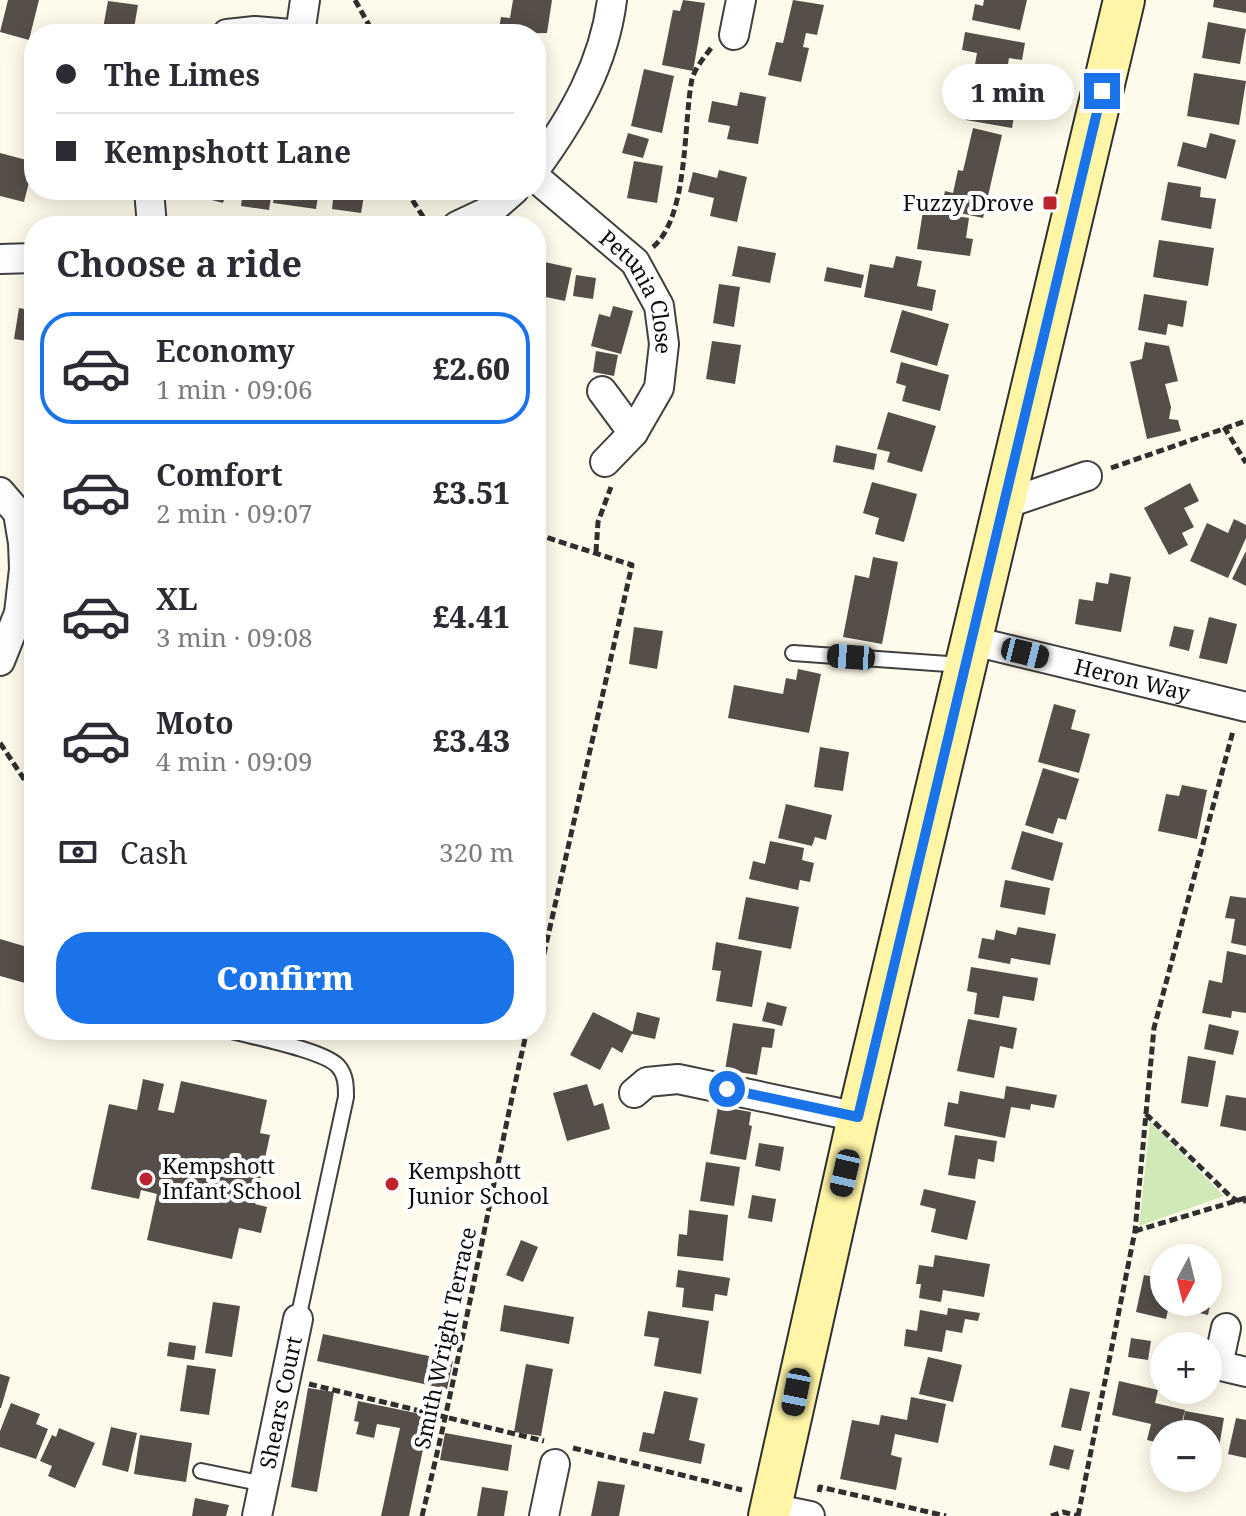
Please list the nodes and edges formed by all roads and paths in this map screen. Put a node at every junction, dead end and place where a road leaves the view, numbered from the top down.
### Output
1 (305, 0) edge
2 (355, 0) edge
3 (612, 0) edge
4 (741, 0) edge
5 (1124, 0) edge
6 (301, 24) edge
7 (368, 24) edge
8 (734, 35) joint
9 (546, 154) edge
10 (546, 186) edge
11 (502, 200) edge
12 (478, 216) edge
13 (24, 258) edge
14 (0, 259) edge
15 (635, 262) junction
16 (602, 391) dead end
17 (1246, 421) edge
18 (1224, 427) junction
19 (633, 433) junction
20 (605, 462) joint
21 (1246, 463) edge
22 (1087, 476) joint
23 (0, 492) edge
24 (1005, 504) junction
25 (546, 537) edge
26 (596, 552) junction
27 (793, 653) dead end
28 (970, 653) junction
29 (0, 661) edge
30 (1239, 719) edge
31 (0, 743) edge
32 (24, 779) edge
33 (546, 945) edge
34 (265, 1040) edge
35 (525, 1040) edge
36 (634, 1093) dead end
37 (1145, 1113) junction
38 (858, 1117) junction
39 (1236, 1200) junction
40 (1246, 1200) edge
41 (1135, 1231) junction
42 (298, 1319) joint
43 (1226, 1328) dead end
44 (1222, 1339) edge
45 (1222, 1366) edge
46 (1246, 1372) edge
47 (287, 1378) junction
48 (446, 1417) junction
49 (557, 1451) junction
50 (201, 1471) dead end
51 (264, 1484) junction
52 (765, 1506) edge
53 (813, 1509) edge
54 (257, 1516) edge
55 (422, 1516) edge
56 (544, 1516) edge
57 (946, 1516) edge
58 (1051, 1516) edge
59 (1078, 1516) edge

1 - 6 street
2 - 7 path
3 - 9 street
4 - 8 street
5 - 24 street
8 - 15 path
10 - 15 street, Petunia Close
11 - 12 street
13 - 14 street
15 - 19 street, Petunia Close
16 - 19 street
17 - 18 path
18 - 21 path
18 - 22 path
19 - 20 street, Petunia Close
20 - 26 path
22 - 24 street
23 - 29 street
24 - 28 street
25 - 26 path
26 - 33 path
27 - 28 lane
28 - 30 street, Heron Way
28 - 38 street
30 - 37 path
31 - 32 path
34 - 42 lane
35 - 48 path, Smith Wright Terrace
36 - 38 street
37 - 39 path
37 - 41 path
38 - 52 street
39 - 40 path
39 - 41 path
41 - 59 path
42 - 47 street, Shears Court
43 - 44 street
45 - 46 street
47 - 48 path
47 - 51 street, Shears Court
48 - 49 path
48 - 55 path, Smith Wright Terrace
49 - 52 path
49 - 56 street
50 - 51 lane
51 - 54 street, Shears Court
52 - 53 street
53 - 57 path
58 - 59 path

